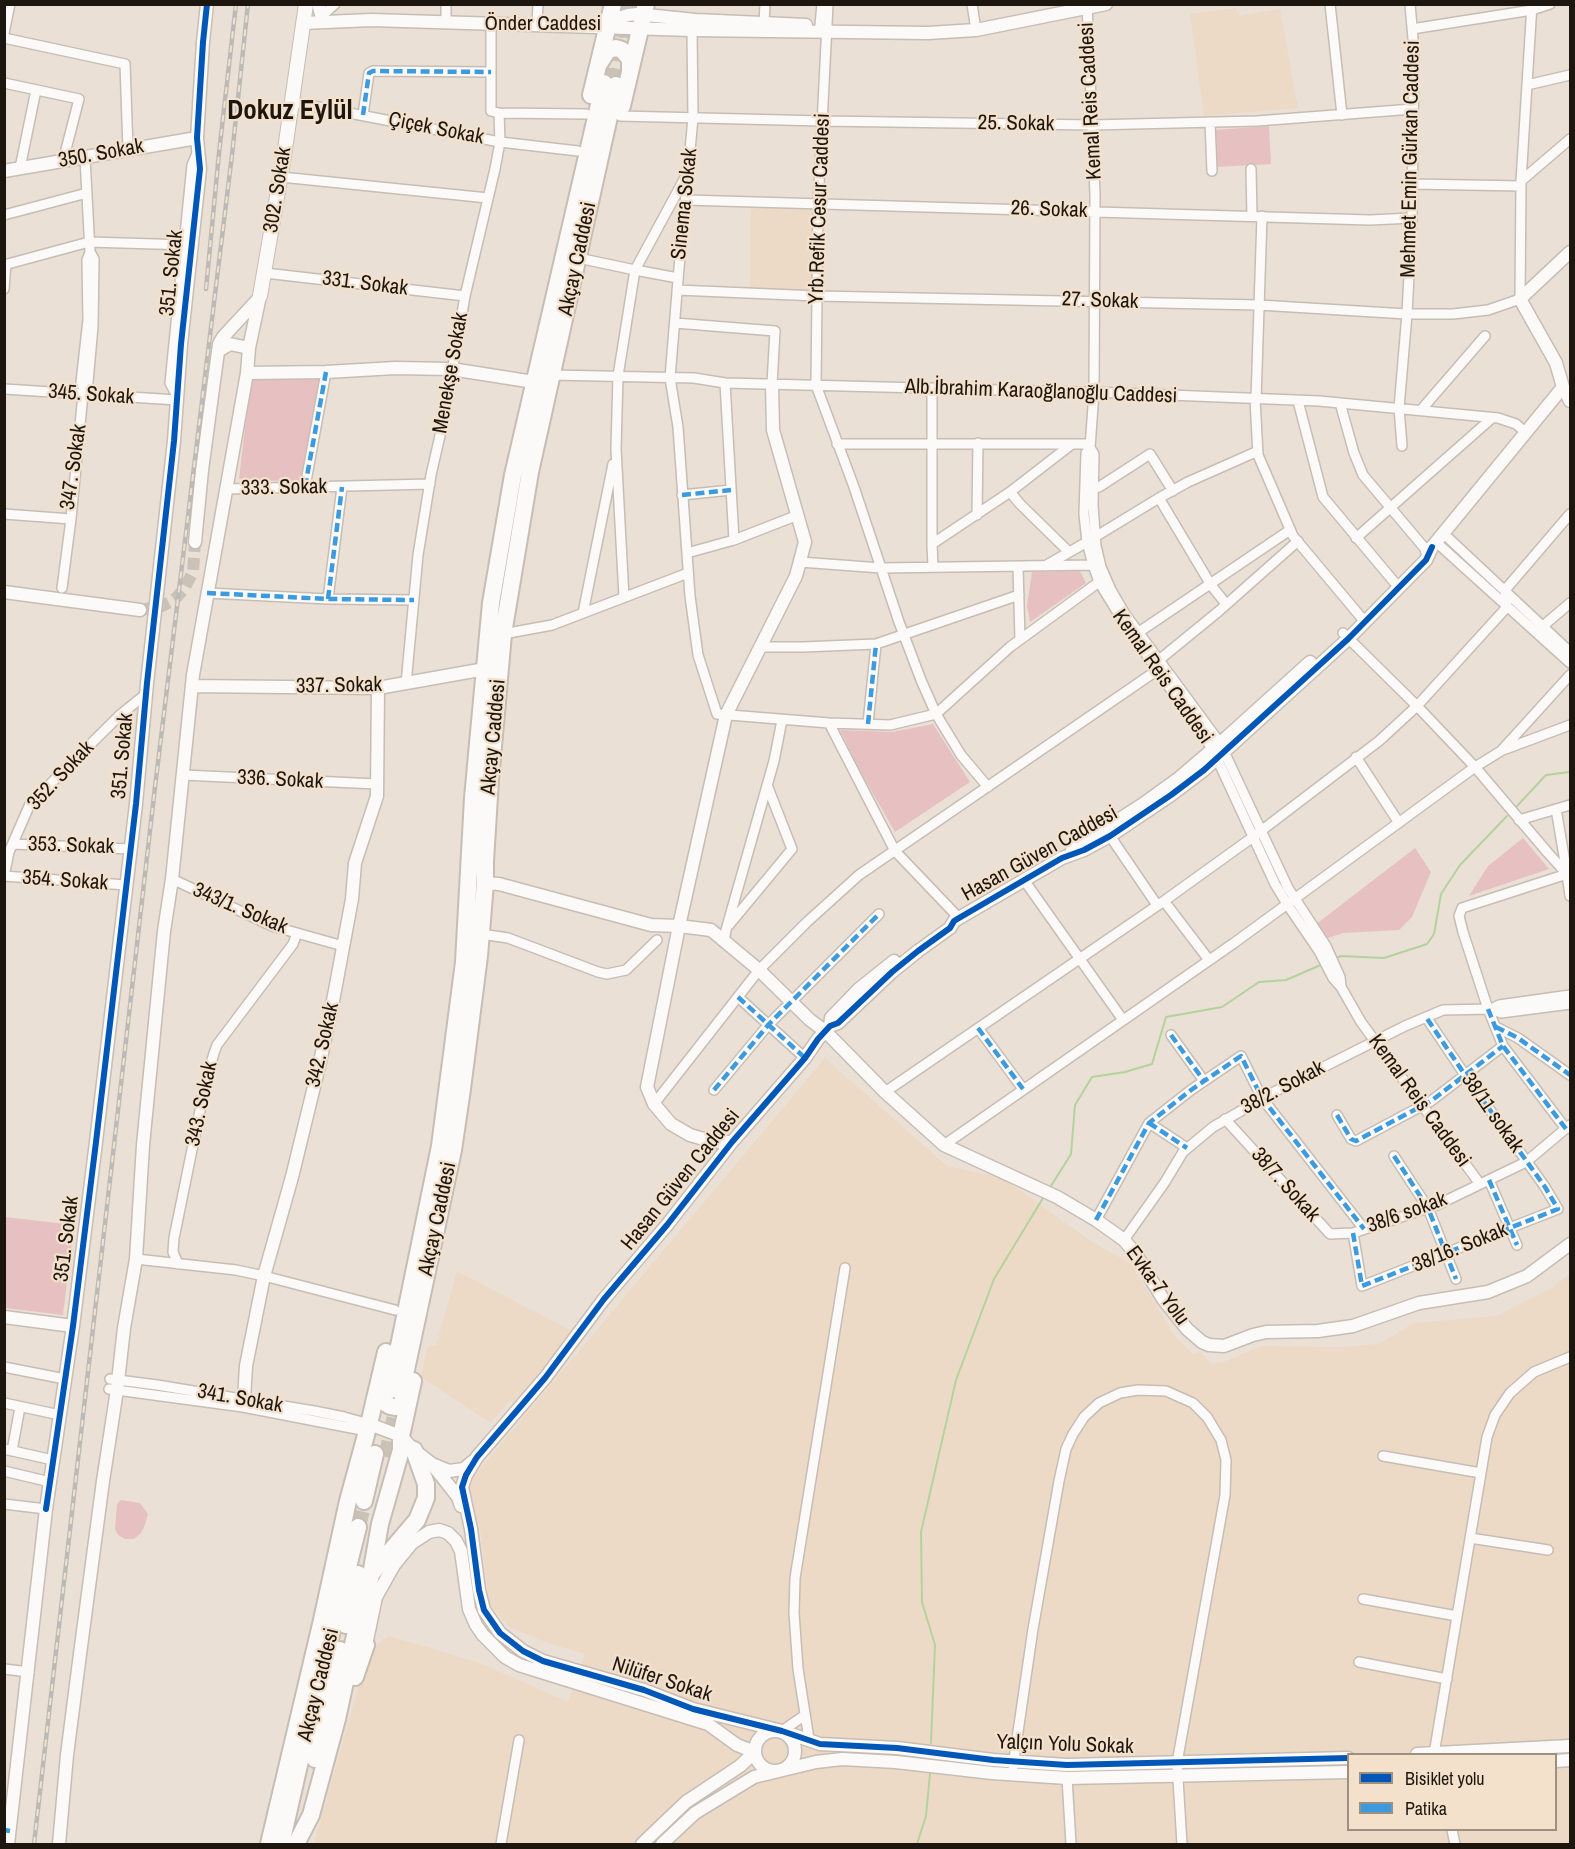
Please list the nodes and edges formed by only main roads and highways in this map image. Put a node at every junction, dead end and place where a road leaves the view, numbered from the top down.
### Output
1 (613, 4) edge
2 (304, 11) edge
3 (643, 16) edge
4 (598, 65) junction
5 (630, 75) junction
6 (610, 84) tunnel mouth
7 (260, 296) road end
8 (561, 302) junction
9 (447, 1148) junction
10 (395, 1391) junction
11 (414, 1450) road end
12 (380, 1455) tunnel mouth
13 (370, 1502) tunnel mouth
14 (371, 1575) junction
15 (366, 1645) road end
16 (337, 1719) junction
17 (269, 1845) edge
18 (281, 1845) edge
19 (296, 1845) edge

1 - 4 highway
2 - 7 main road, 302. Sokak
3 - 5 highway
4 - 5 highway
4 - 8 highway
5 - 8 highway
6 - 8 highway, Akçay Caddesi
8 - 9 highway, Akçay Caddesi
8 - 9 highway, Akçay Caddesi
9 - 10 highway, Akçay Caddesi
9 - 10 highway
9 - 10 highway
10 - 14 highway
10 - 17 highway
11 - 14 highway
12 - 13 highway
14 - 16 highway
15 - 16 highway
16 - 19 highway
18 - 19 highway, Akçay Caddesi

